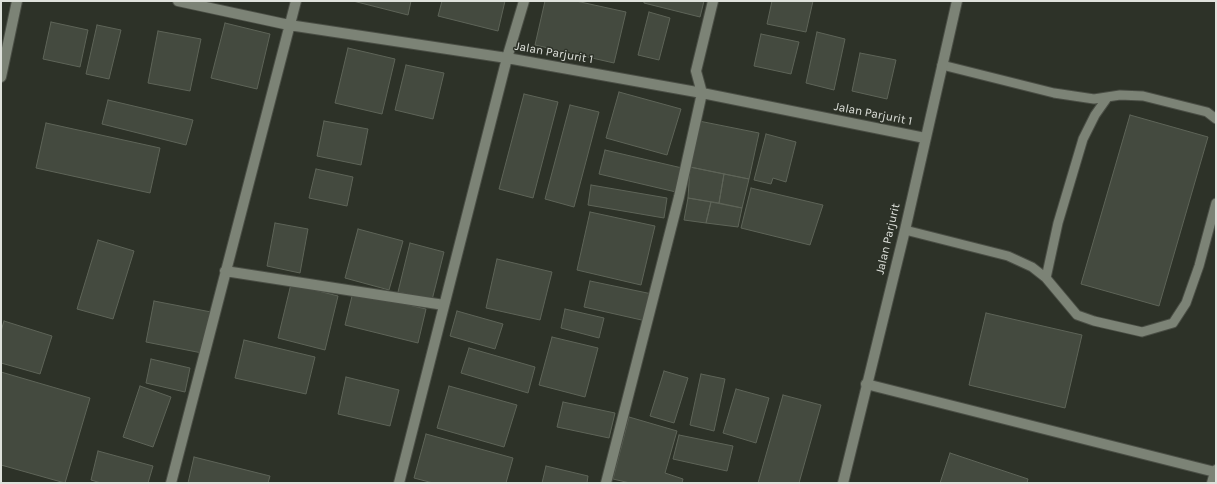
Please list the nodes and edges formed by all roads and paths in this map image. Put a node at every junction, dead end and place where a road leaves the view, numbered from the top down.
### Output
1 (17, 1) edge
2 (178, 1) edge
3 (296, 1) edge
4 (524, 1) edge
5 (713, 1) edge
6 (957, 1) edge
7 (289, 25) junction
8 (507, 58) junction
9 (942, 65) junction
10 (1, 77) edge
11 (702, 93) junction
12 (1107, 98) junction
13 (1216, 118) edge
14 (925, 138) junction
15 (1216, 203) edge
16 (905, 230) junction
17 (225, 271) junction
18 (1046, 278) junction
19 (444, 305) junction
20 (866, 384) junction
21 (1216, 471) edge
22 (170, 483) edge
23 (398, 483) edge
24 (606, 483) edge
25 (843, 483) edge
26 (1212, 483) edge

1 - 10 street
2 - 7 street, Jalan Parjurit 1
3 - 7 street
4 - 8 street
5 - 11 street
6 - 9 street, Jalan Parjurit
7 - 8 street, Jalan Parjurit 1
7 - 17 street
8 - 11 street, Jalan Parjurit 1
8 - 19 street
9 - 12 lane
9 - 14 street, Jalan Parjurit
11 - 14 street, Jalan Parjurit 1
11 - 24 street
12 - 13 lane
12 - 18 lane
14 - 16 street, Jalan Parjurit
15 - 18 lane
16 - 18 lane
16 - 20 street, Jalan Parjurit
17 - 19 street
17 - 22 street
19 - 23 street
20 - 21 street
20 - 25 street, Jalan Parjurit
21 - 26 street

